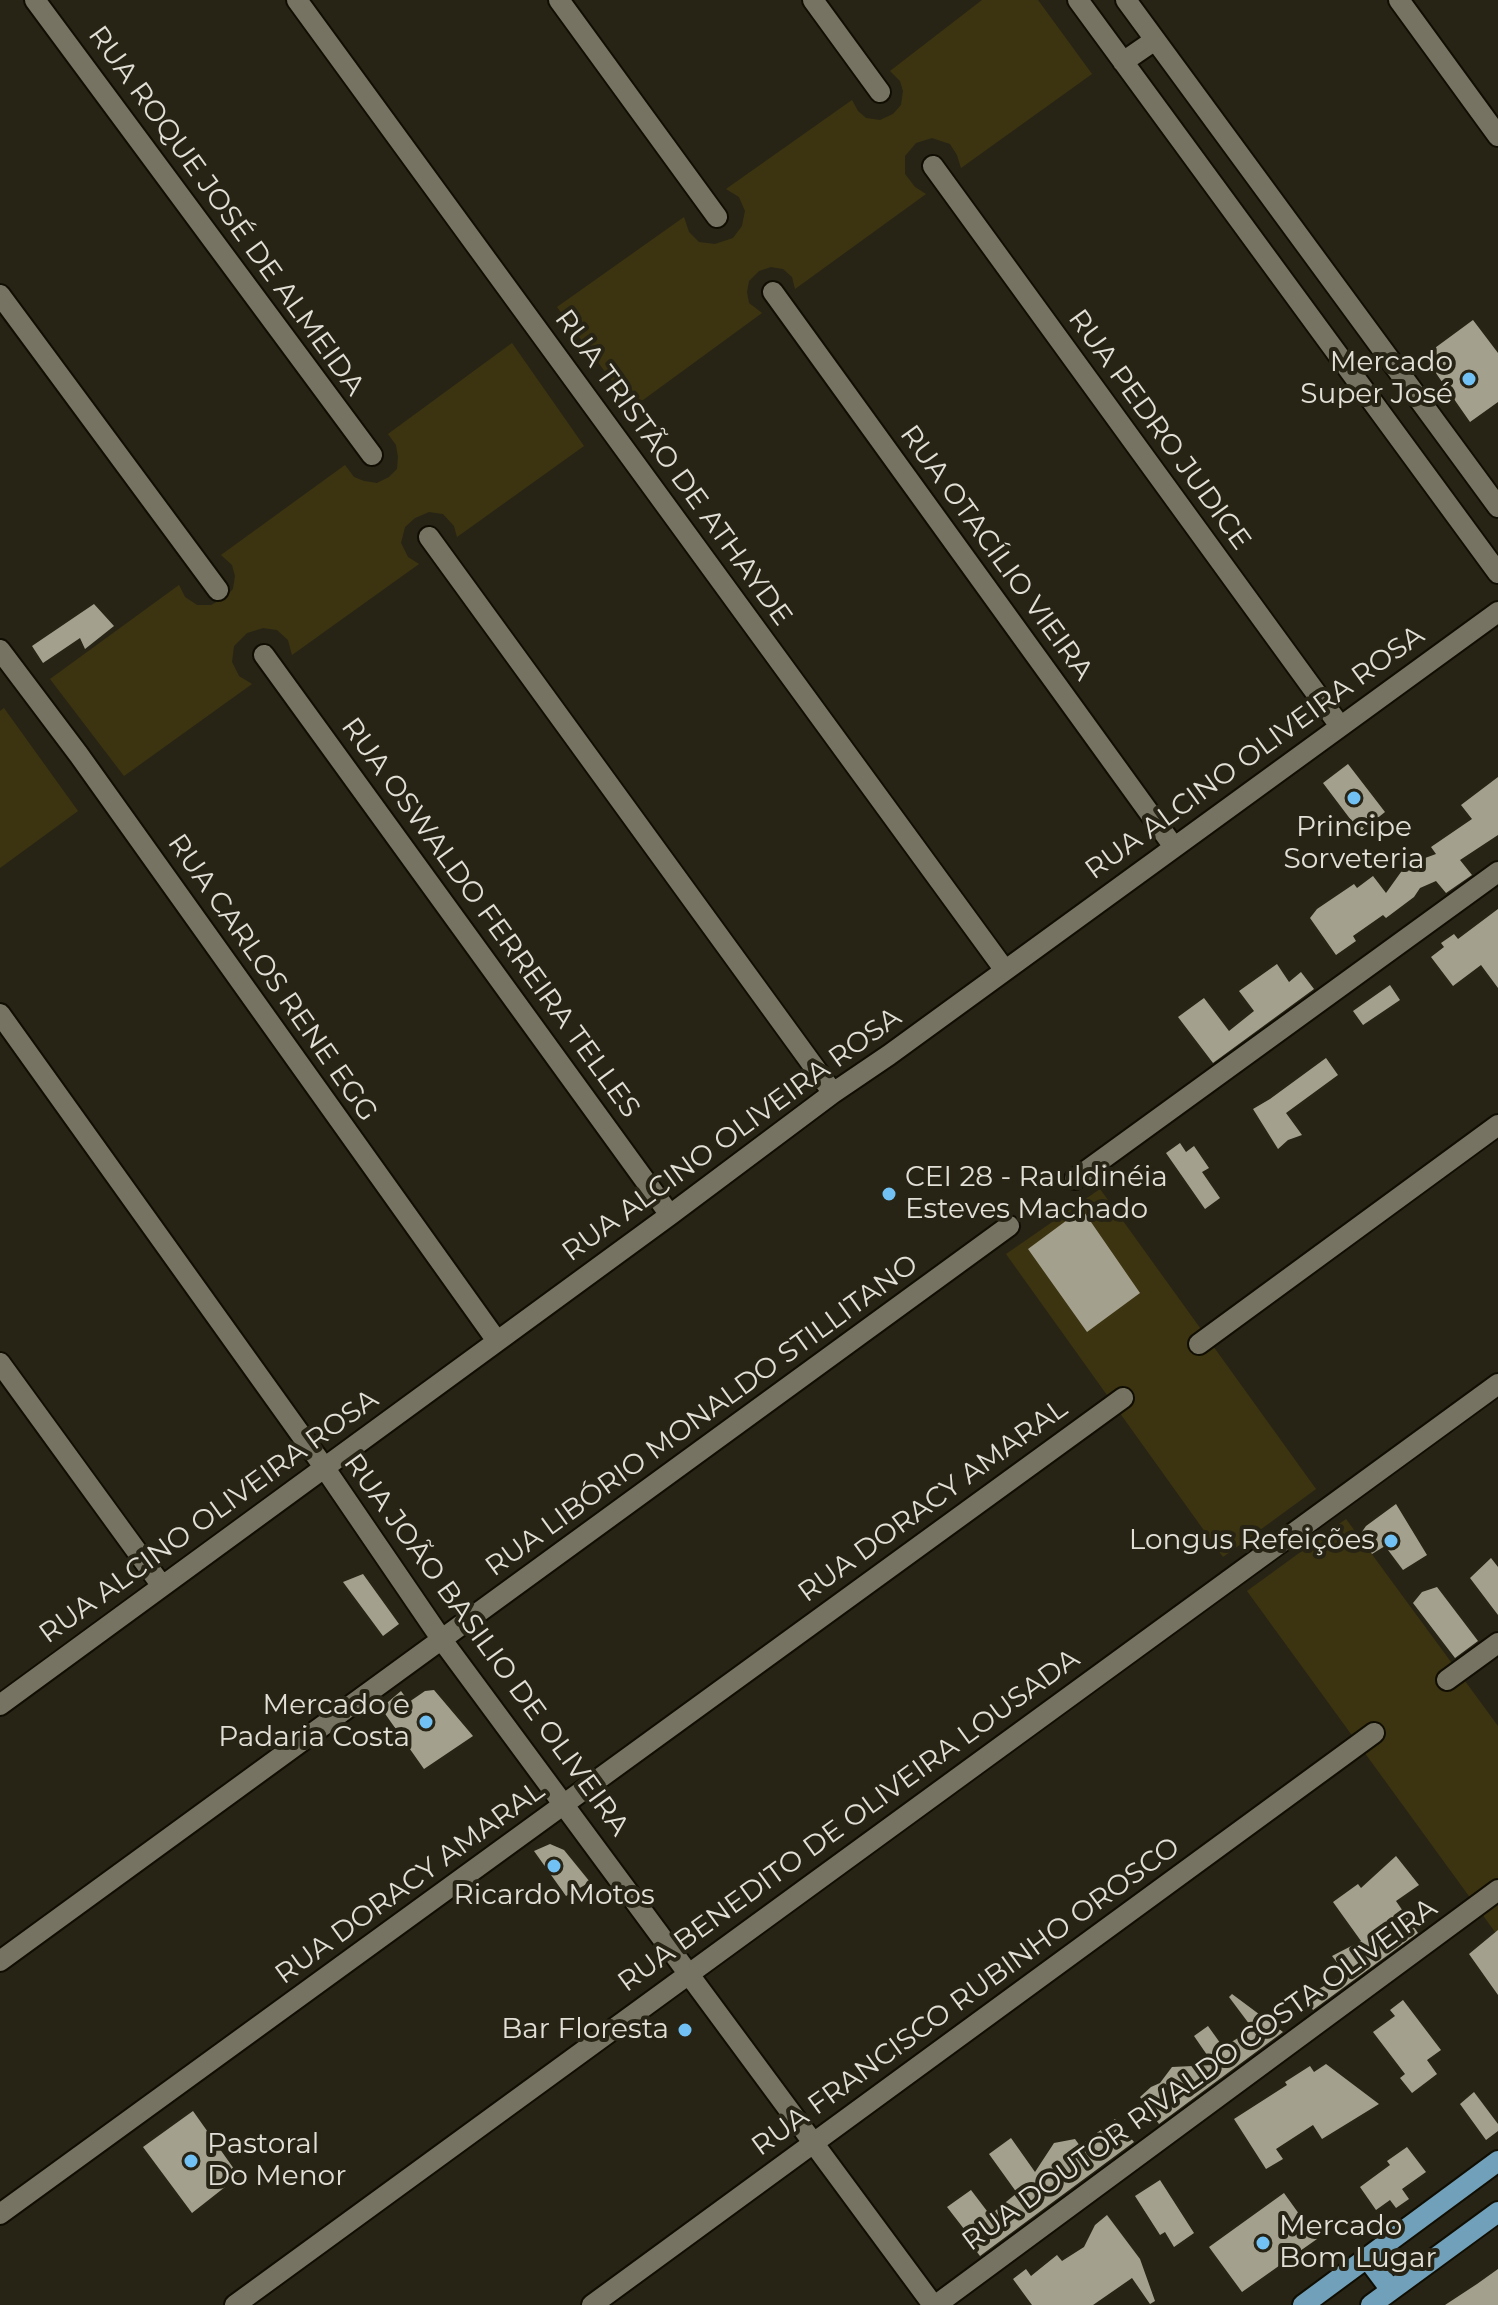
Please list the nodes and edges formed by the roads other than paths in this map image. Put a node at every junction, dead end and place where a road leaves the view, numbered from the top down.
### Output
1 (35, 0) edge
2 (297, 0) edge
3 (559, 0) edge
4 (813, 0) edge
5 (1078, 0) edge
6 (1126, 0) edge
7 (1399, 0) edge
8 (1155, 40) junction
9 (1123, 62) junction
10 (880, 92) dead end
11 (1498, 136) edge
12 (933, 166) dead end
13 (717, 217) dead end
14 (773, 292) dead end
15 (0, 295) edge
16 (372, 455) dead end
17 (1498, 507) edge
18 (429, 537) dead end
19 (1498, 573) edge
20 (218, 590) dead end
21 (1498, 612) edge
22 (0, 650) edge
23 (264, 655) dead end
24 (1340, 726) junction
25 (1174, 847) junction
26 (1498, 872) edge
27 (1004, 969) junction
28 (0, 1014) edge
29 (833, 1093) junction
30 (1498, 1125) edge
31 (1075, 1179) dead end
32 (670, 1215) junction
33 (1009, 1226) dead end
34 (497, 1341) junction
35 (1199, 1344) dead end
36 (0, 1363) edge
37 (1498, 1384) edge
38 (1123, 1398) dead end
39 (324, 1467) junction
40 (162, 1586) junction
41 (442, 1640) junction
42 (1498, 1643) edge
43 (1447, 1680) dead end
44 (0, 1705) edge
45 (1374, 1733) dead end
46 (565, 1805) junction
47 (1498, 1890) edge
48 (0, 1961) edge
49 (688, 1973) junction
50 (814, 2143) junction
51 (1498, 2161) edge
52 (1498, 2212) edge
53 (0, 2214) edge
54 (1367, 2258) junction
55 (1393, 2298) edge
56 (235, 2305) edge
57 (592, 2305) edge
58 (934, 2305) edge
59 (1303, 2305) edge
60 (1371, 2305) edge

1 - 16 street, RUA ROQUE JOSÉ DE ALMEIDA
2 - 27 street, RUA TRISTÃO DE ATHAYDE
3 - 13 street
4 - 10 street
5 - 9 street
6 - 8 street
7 - 11 street
8 - 9 street
8 - 17 street
9 - 19 street
12 - 24 street, RUA PEDRO JUDICE
14 - 25 street, RUA OTACÍLIO VIEIRA
15 - 20 street
18 - 29 street
21 - 24 street, RUA ALCINO OLIVEIRA ROSA
22 - 34 street, RUA CARLOS RENE EGG
23 - 32 street, RUA OSWALDO FERREIRA TELLES
24 - 25 street, RUA ALCINO OLIVEIRA ROSA
25 - 27 street, RUA ALCINO OLIVEIRA ROSA
26 - 31 street
27 - 29 street, RUA ALCINO OLIVEIRA ROSA
28 - 39 street, RUA JOÃO BASILIO DE OLIVEIRA
29 - 32 street, RUA ALCINO OLIVEIRA ROSA
30 - 35 street
32 - 34 street, RUA ALCINO OLIVEIRA ROSA
33 - 41 street, RUA LIBÓRIO MONALDO STILLITANO
34 - 39 street, RUA ALCINO OLIVEIRA ROSA
36 - 40 street
37 - 49 street, RUA BENEDITO DE OLIVEIRA LOUSADA
38 - 46 street, RUA DORACY AMARAL
39 - 40 street, RUA ALCINO OLIVEIRA ROSA
39 - 41 street, RUA JOÃO BASILIO DE OLIVEIRA
40 - 44 street, RUA ALCINO OLIVEIRA ROSA
41 - 46 street, RUA JOÃO BASILIO DE OLIVEIRA
41 - 48 street, RUA LIBÓRIO MONALDO STILLITANO
42 - 43 street
45 - 50 street, RUA FRANCISCO RUBINHO OROSCO
46 - 49 street, RUA JOÃO BASILIO DE OLIVEIRA
46 - 53 street, RUA DORACY AMARAL
47 - 58 street, RUA DOUTOR RIVALDO COSTA OLIVEIRA
49 - 50 street, RUA JOÃO BASILIO DE OLIVEIRA
49 - 56 street, RUA BENEDITO DE OLIVEIRA LOUSADA
50 - 57 street, RUA FRANCISCO RUBINHO OROSCO
50 - 58 street, RUA JOÃO BASILIO DE OLIVEIRA
51 - 54 main road
52 - 55 main road
54 - 55 main road
54 - 59 main road
55 - 60 main road

